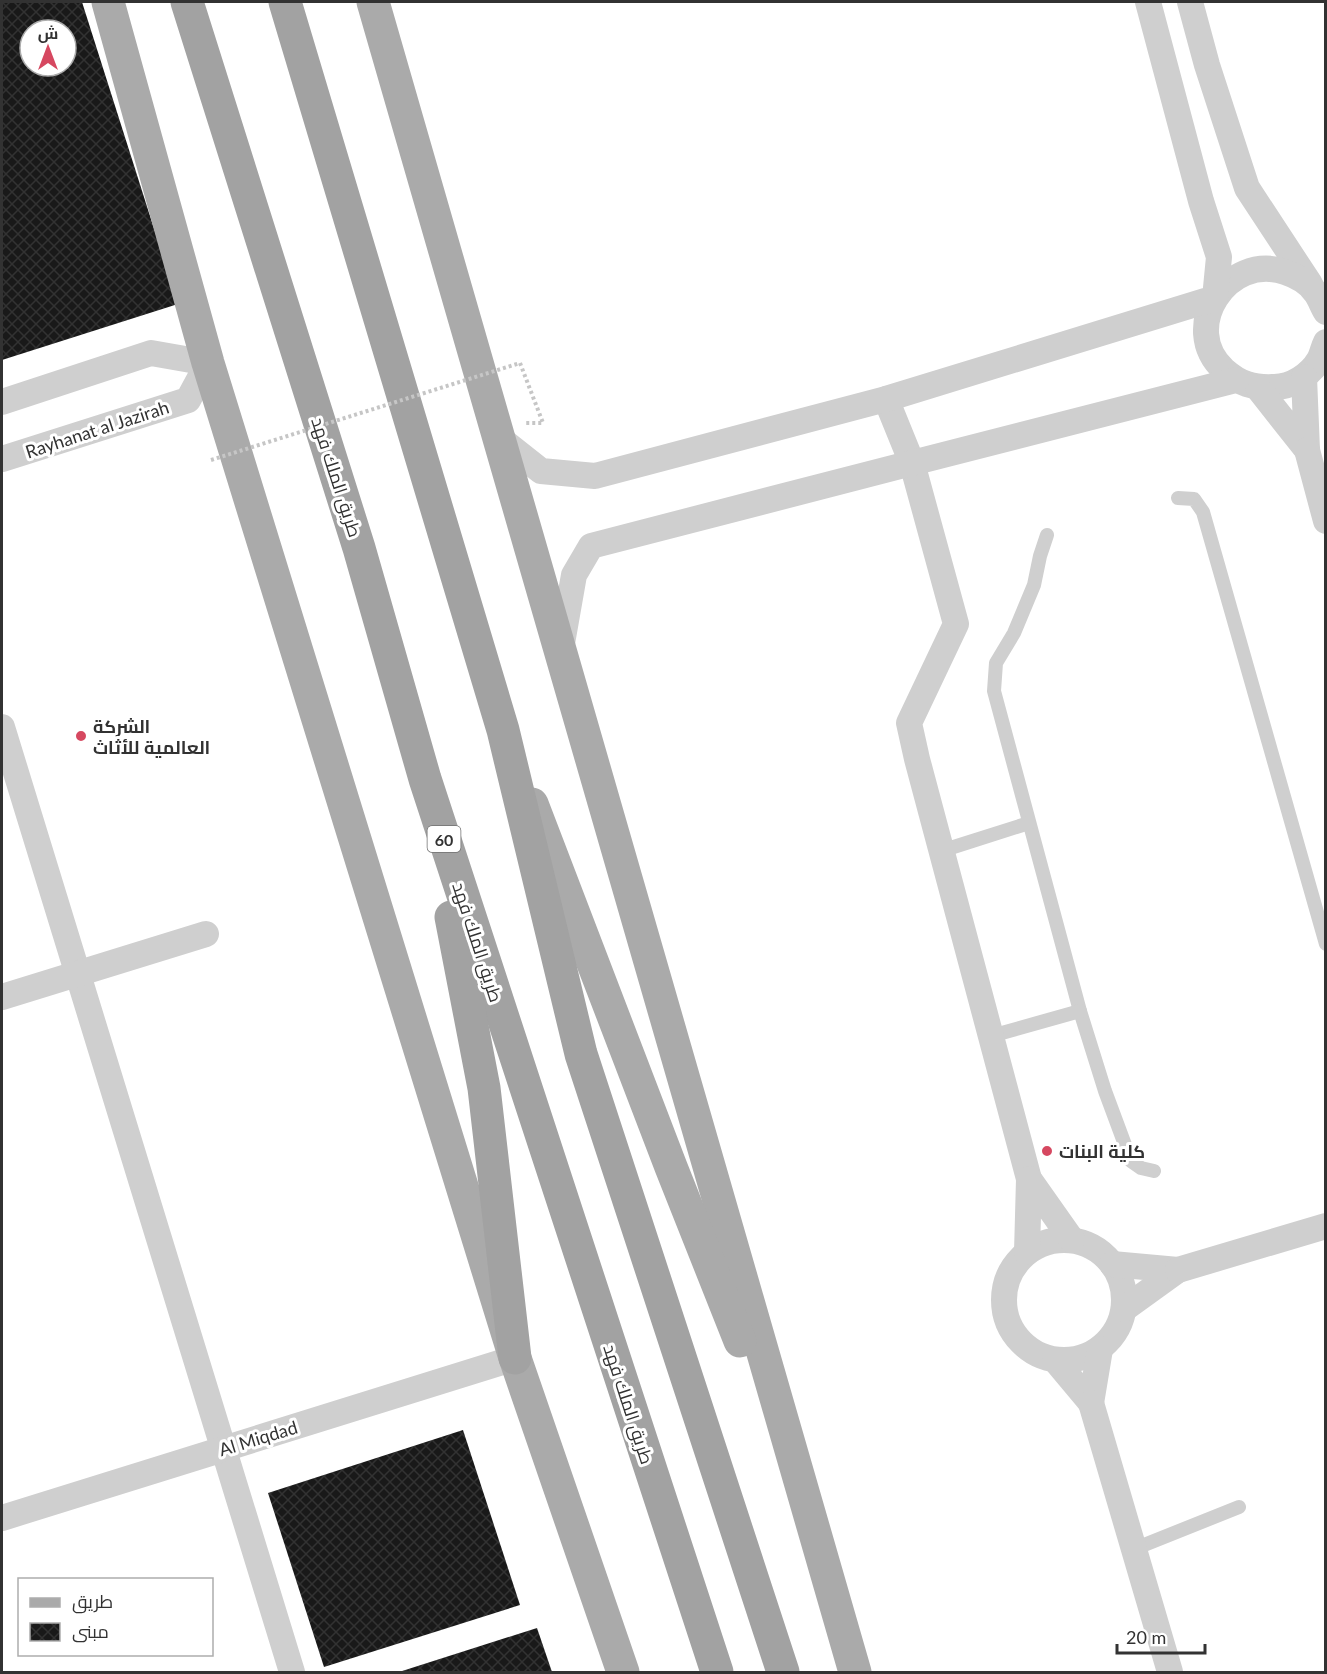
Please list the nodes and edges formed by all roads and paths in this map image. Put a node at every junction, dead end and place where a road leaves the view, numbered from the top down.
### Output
1 (108, 2) edge
2 (187, 2) edge
3 (285, 2) edge
4 (373, 2) edge
5 (1148, 2) edge
6 (1190, 2) edge
7 (1215, 298) junction
8 (1321, 302) edge
9 (1326, 342) edge
10 (208, 363) junction
11 (1304, 377) junction
12 (1247, 384) junction
13 (886, 399) junction
14 (2, 402) edge
15 (496, 430) junction
16 (1307, 450) junction
17 (2, 459) edge
18 (211, 460) dead end
19 (912, 463) junction
20 (1322, 495) edge
21 (1178, 498) dead end
22 (1325, 520) edge
23 (1047, 535) dead end
24 (561, 653) junction
25 (503, 730) junction
26 (2, 734) edge
27 (425, 780) junction
28 (1029, 823) junction
29 (941, 852) junction
30 (206, 934) dead end
31 (1326, 944) edge
32 (78, 974) junction
33 (2, 998) edge
34 (1080, 1011) junction
35 (991, 1036) junction
36 (1154, 1171) dead end
37 (1029, 1179) junction
38 (1326, 1227) edge
39 (1072, 1240) junction
40 (1027, 1252) junction
41 (1112, 1264) junction
42 (1178, 1270) junction
43 (1124, 1309) junction
44 (1100, 1349) junction
45 (515, 1358) junction
46 (1055, 1360) junction
47 (1091, 1403) junction
48 (223, 1449) junction
49 (1239, 1507) dead end
50 (2, 1518) edge
51 (812, 1521) junction
52 (1134, 1549) junction
53 (292, 1672) edge
54 (623, 1672) edge
55 (717, 1672) edge
56 (783, 1672) edge
57 (855, 1672) edge
58 (1170, 1672) edge

1 - 10 main road
2 - 27 highway, طريق الملك فهد / 60
3 - 25 highway
4 - 15 main road
5 - 7 street
6 - 8 street
7 - 8 street
7 - 12 street
7 - 13 street
9 - 11 street
10 - 14 street
10 - 17 street, Rayhanat al Jazirah
10 - 45 main road
11 - 12 street
11 - 16 street
12 - 16 street
12 - 19 street
13 - 15 street
13 - 19 street
15 - 18 path, bridge
15 - 24 main road
16 - 20 street
19 - 24 street
19 - 29 street
20 - 22 street
21 - 31 lane
23 - 28 lane
24 - 51 main road
25 - 51 main road
25 - 56 highway
26 - 32 street
27 - 45 highway
27 - 55 highway, طريق الملك فهد / 60
28 - 29 lane
28 - 34 lane
29 - 35 street
30 - 32 street
32 - 33 street
32 - 48 street
34 - 35 lane
34 - 36 lane
35 - 37 street
37 - 39 street
37 - 40 street
38 - 42 street
39 - 40 street
39 - 41 street
40 - 46 street
41 - 42 street
41 - 43 street
42 - 43 street
43 - 44 street
44 - 46 street
44 - 47 street
45 - 48 street, Al Miqdad
45 - 54 main road
46 - 47 street
47 - 52 street
48 - 50 street, Al Miqdad
48 - 53 street
49 - 52 lane
51 - 57 main road
52 - 58 street

